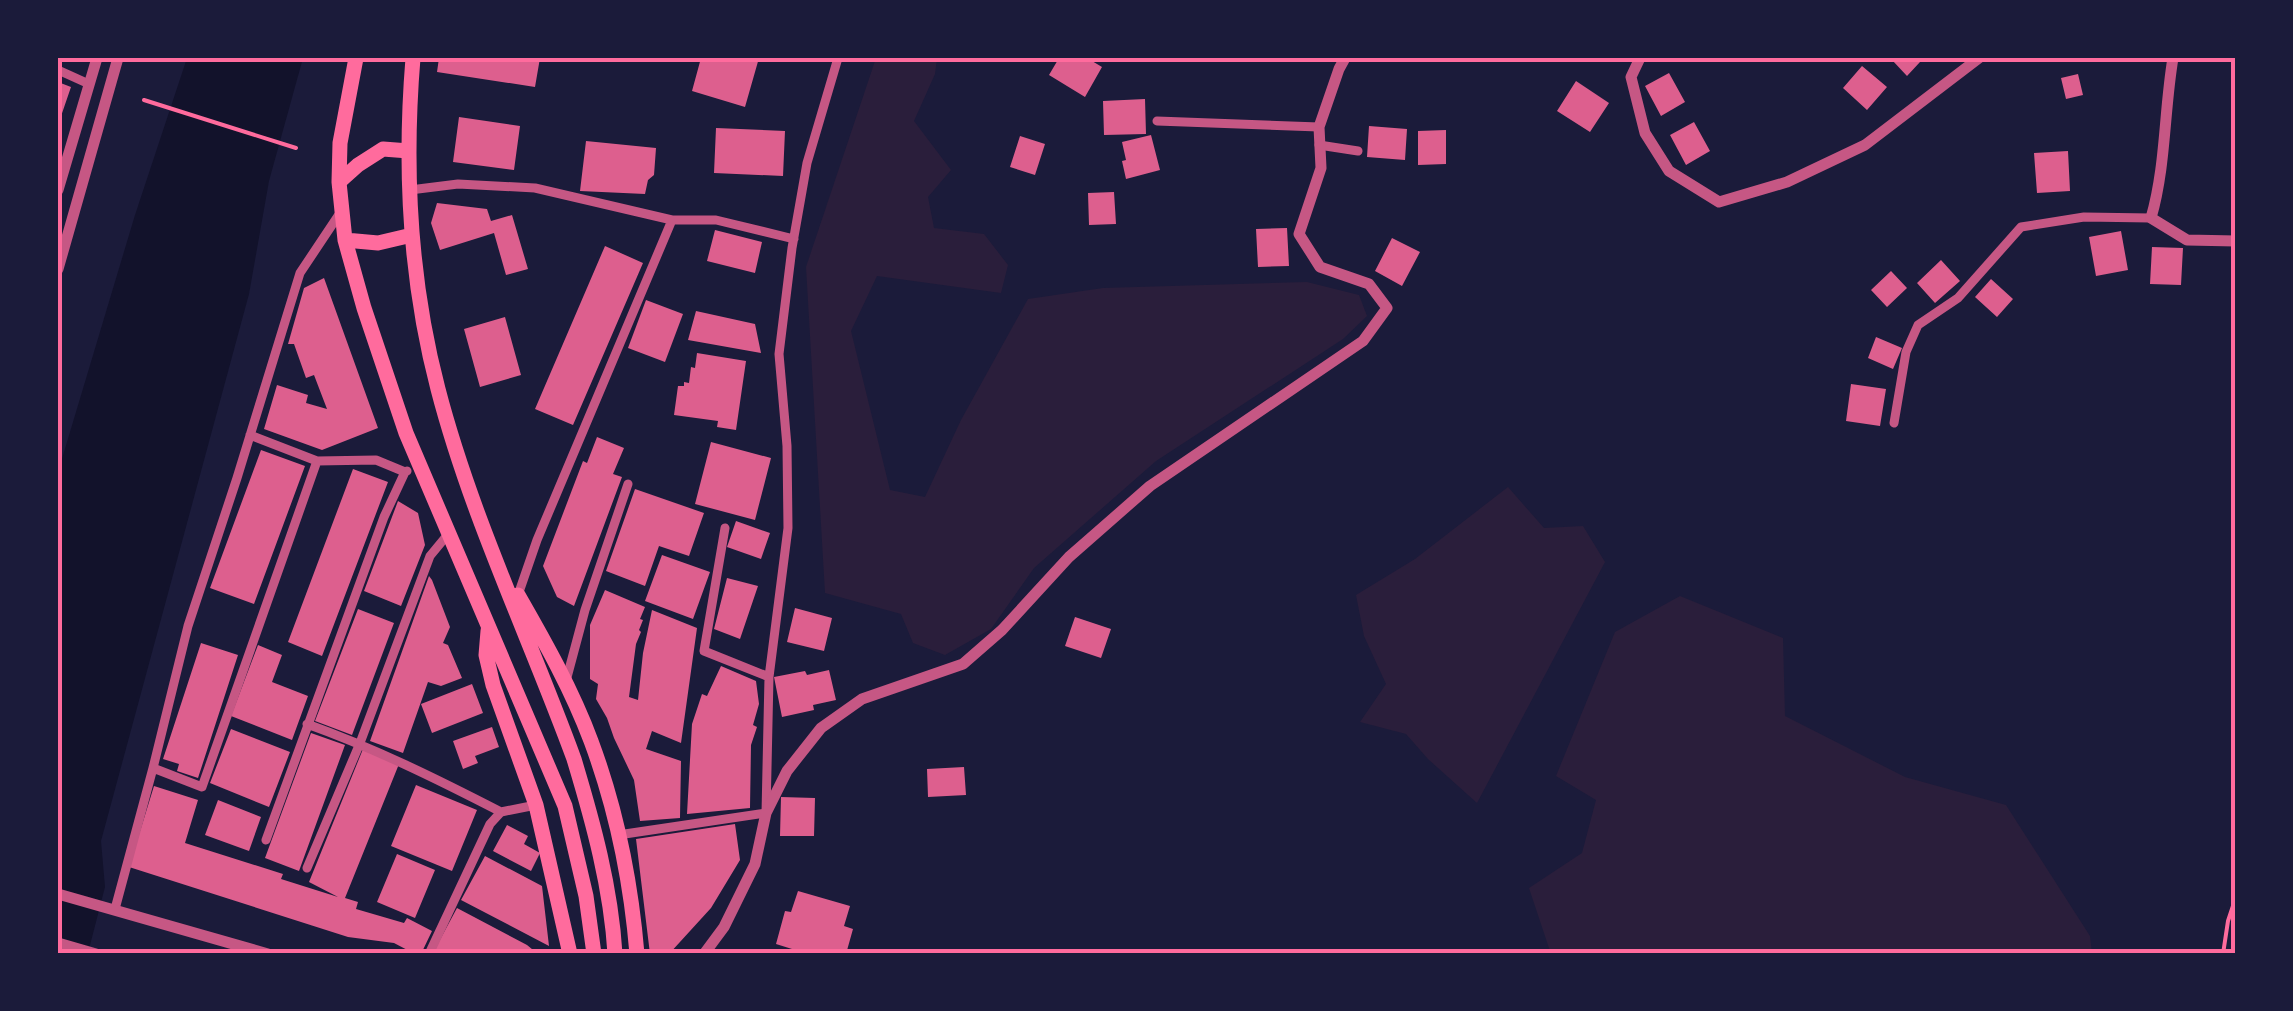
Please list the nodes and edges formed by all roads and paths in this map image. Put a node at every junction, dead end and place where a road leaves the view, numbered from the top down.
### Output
1 (97, 58) edge
2 (118, 58) edge
3 (356, 58) edge
4 (412, 58) edge
5 (838, 58) edge
6 (1345, 58) edge
7 (1640, 58) edge
8 (1979, 58) edge
9 (2172, 58) edge
10 (58, 70) edge
11 (89, 84) junction
12 (144, 100) dead end
13 (1158, 121) dead end
14 (1318, 127) junction
15 (1320, 145) junction
16 (296, 148) dead end
17 (409, 151) junction
18 (1358, 151) dead end
19 (339, 182) junction
20 (58, 190) edge
21 (410, 190) junction
22 (341, 211) junction
23 (2151, 218) junction
24 (672, 220) junction
25 (412, 235) junction
26 (794, 239) junction
27 (345, 240) junction
28 (2236, 241) edge
29 (58, 269) edge
30 (1894, 423) dead end
31 (250, 435) junction
32 (317, 461) junction
33 (412, 469) junction
34 (628, 484) dead end
35 (725, 528) dead end
36 (449, 533) junction
37 (493, 550) junction
38 (518, 594) junction
39 (488, 627) junction
40 (769, 677) junction
41 (565, 684) junction
42 (307, 724) junction
43 (360, 743) junction
44 (153, 768) junction
45 (536, 805) junction
46 (501, 812) junction
47 (766, 813) junction
48 (618, 835) junction
49 (266, 840) dead end
50 (307, 868) dead end
51 (58, 894) edge
52 (2236, 898) edge
53 (115, 909) junction
54 (58, 943) edge
55 (96, 954) edge
56 (268, 954) edge
57 (429, 954) edge
58 (570, 954) edge
59 (594, 954) edge
60 (616, 954) edge
61 (637, 954) edge
62 (704, 954) edge
63 (2224, 954) edge

1 - 11 street
2 - 29 street
3 - 19 highway
4 - 17 highway
5 - 26 street
6 - 14 street
7 - 8 street
9 - 23 street
10 - 11 street
11 - 20 street
12 - 16 path
13 - 14 street
14 - 15 street
15 - 18 street
15 - 47 street
17 - 19 highway
17 - 21 highway
19 - 22 highway
21 - 24 street
21 - 25 highway
22 - 27 highway
22 - 31 street
23 - 28 street
23 - 30 street
24 - 26 street
24 - 38 street
25 - 27 highway
25 - 37 highway
26 - 40 street
27 - 33 highway
31 - 32 street
31 - 44 street
32 - 33 street
32 - 44 street
33 - 36 highway
33 - 42 street
34 - 41 street
35 - 40 street
36 - 39 highway
36 - 43 street
37 - 38 highway
37 - 60 highway
38 - 41 highway
39 - 45 highway
39 - 59 highway
40 - 47 street
41 - 48 highway
42 - 43 street
42 - 49 street
43 - 46 street
43 - 50 street
44 - 53 street
45 - 46 street
45 - 58 highway
46 - 57 street
47 - 48 street
47 - 62 street
48 - 61 highway
51 - 53 street
52 - 63 path
53 - 56 street
54 - 55 street

